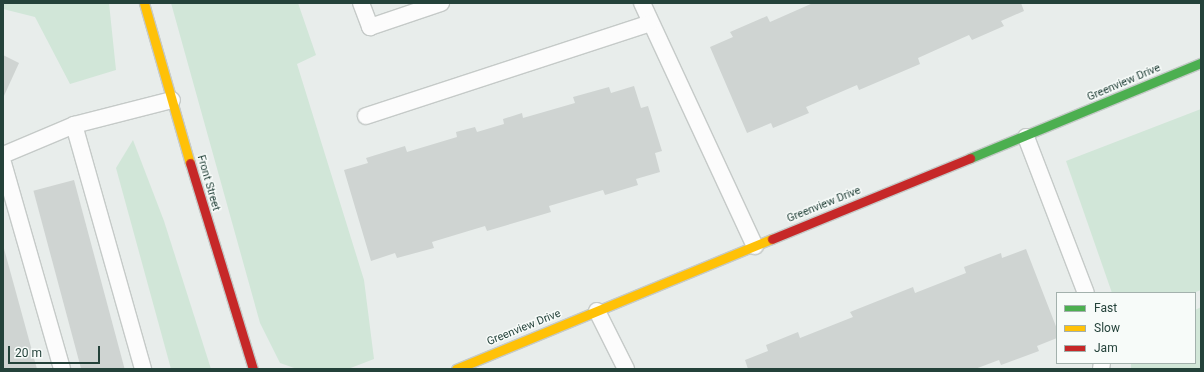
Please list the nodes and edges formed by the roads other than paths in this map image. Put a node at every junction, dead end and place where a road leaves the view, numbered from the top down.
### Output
1 (144, 3) edge
2 (361, 3) edge
3 (441, 3) edge
4 (642, 3) edge
5 (420, 6) edge
6 (650, 23) junction
7 (1201, 63) edge
8 (172, 100) junction
9 (366, 116) dead end
10 (74, 125) junction
11 (1026, 137) junction
12 (3, 154) edge
13 (3, 163) edge
14 (755, 246) junction
15 (1086, 292) edge
16 (597, 311) junction
17 (62, 369) edge
18 (143, 369) edge
19 (253, 369) edge
20 (456, 369) edge
21 (626, 369) edge

1 - 8 street, Front Street
2 - 5 lane
3 - 5 lane
4 - 6 lane
6 - 9 lane
6 - 14 lane
7 - 11 street, Greenview Drive
8 - 10 lane
8 - 19 street, Front Street
10 - 12 lane
10 - 18 lane
11 - 14 street, Greenview Drive
11 - 15 lane
13 - 17 lane
14 - 16 street, Greenview Drive
16 - 20 street, Greenview Drive
16 - 21 lane

